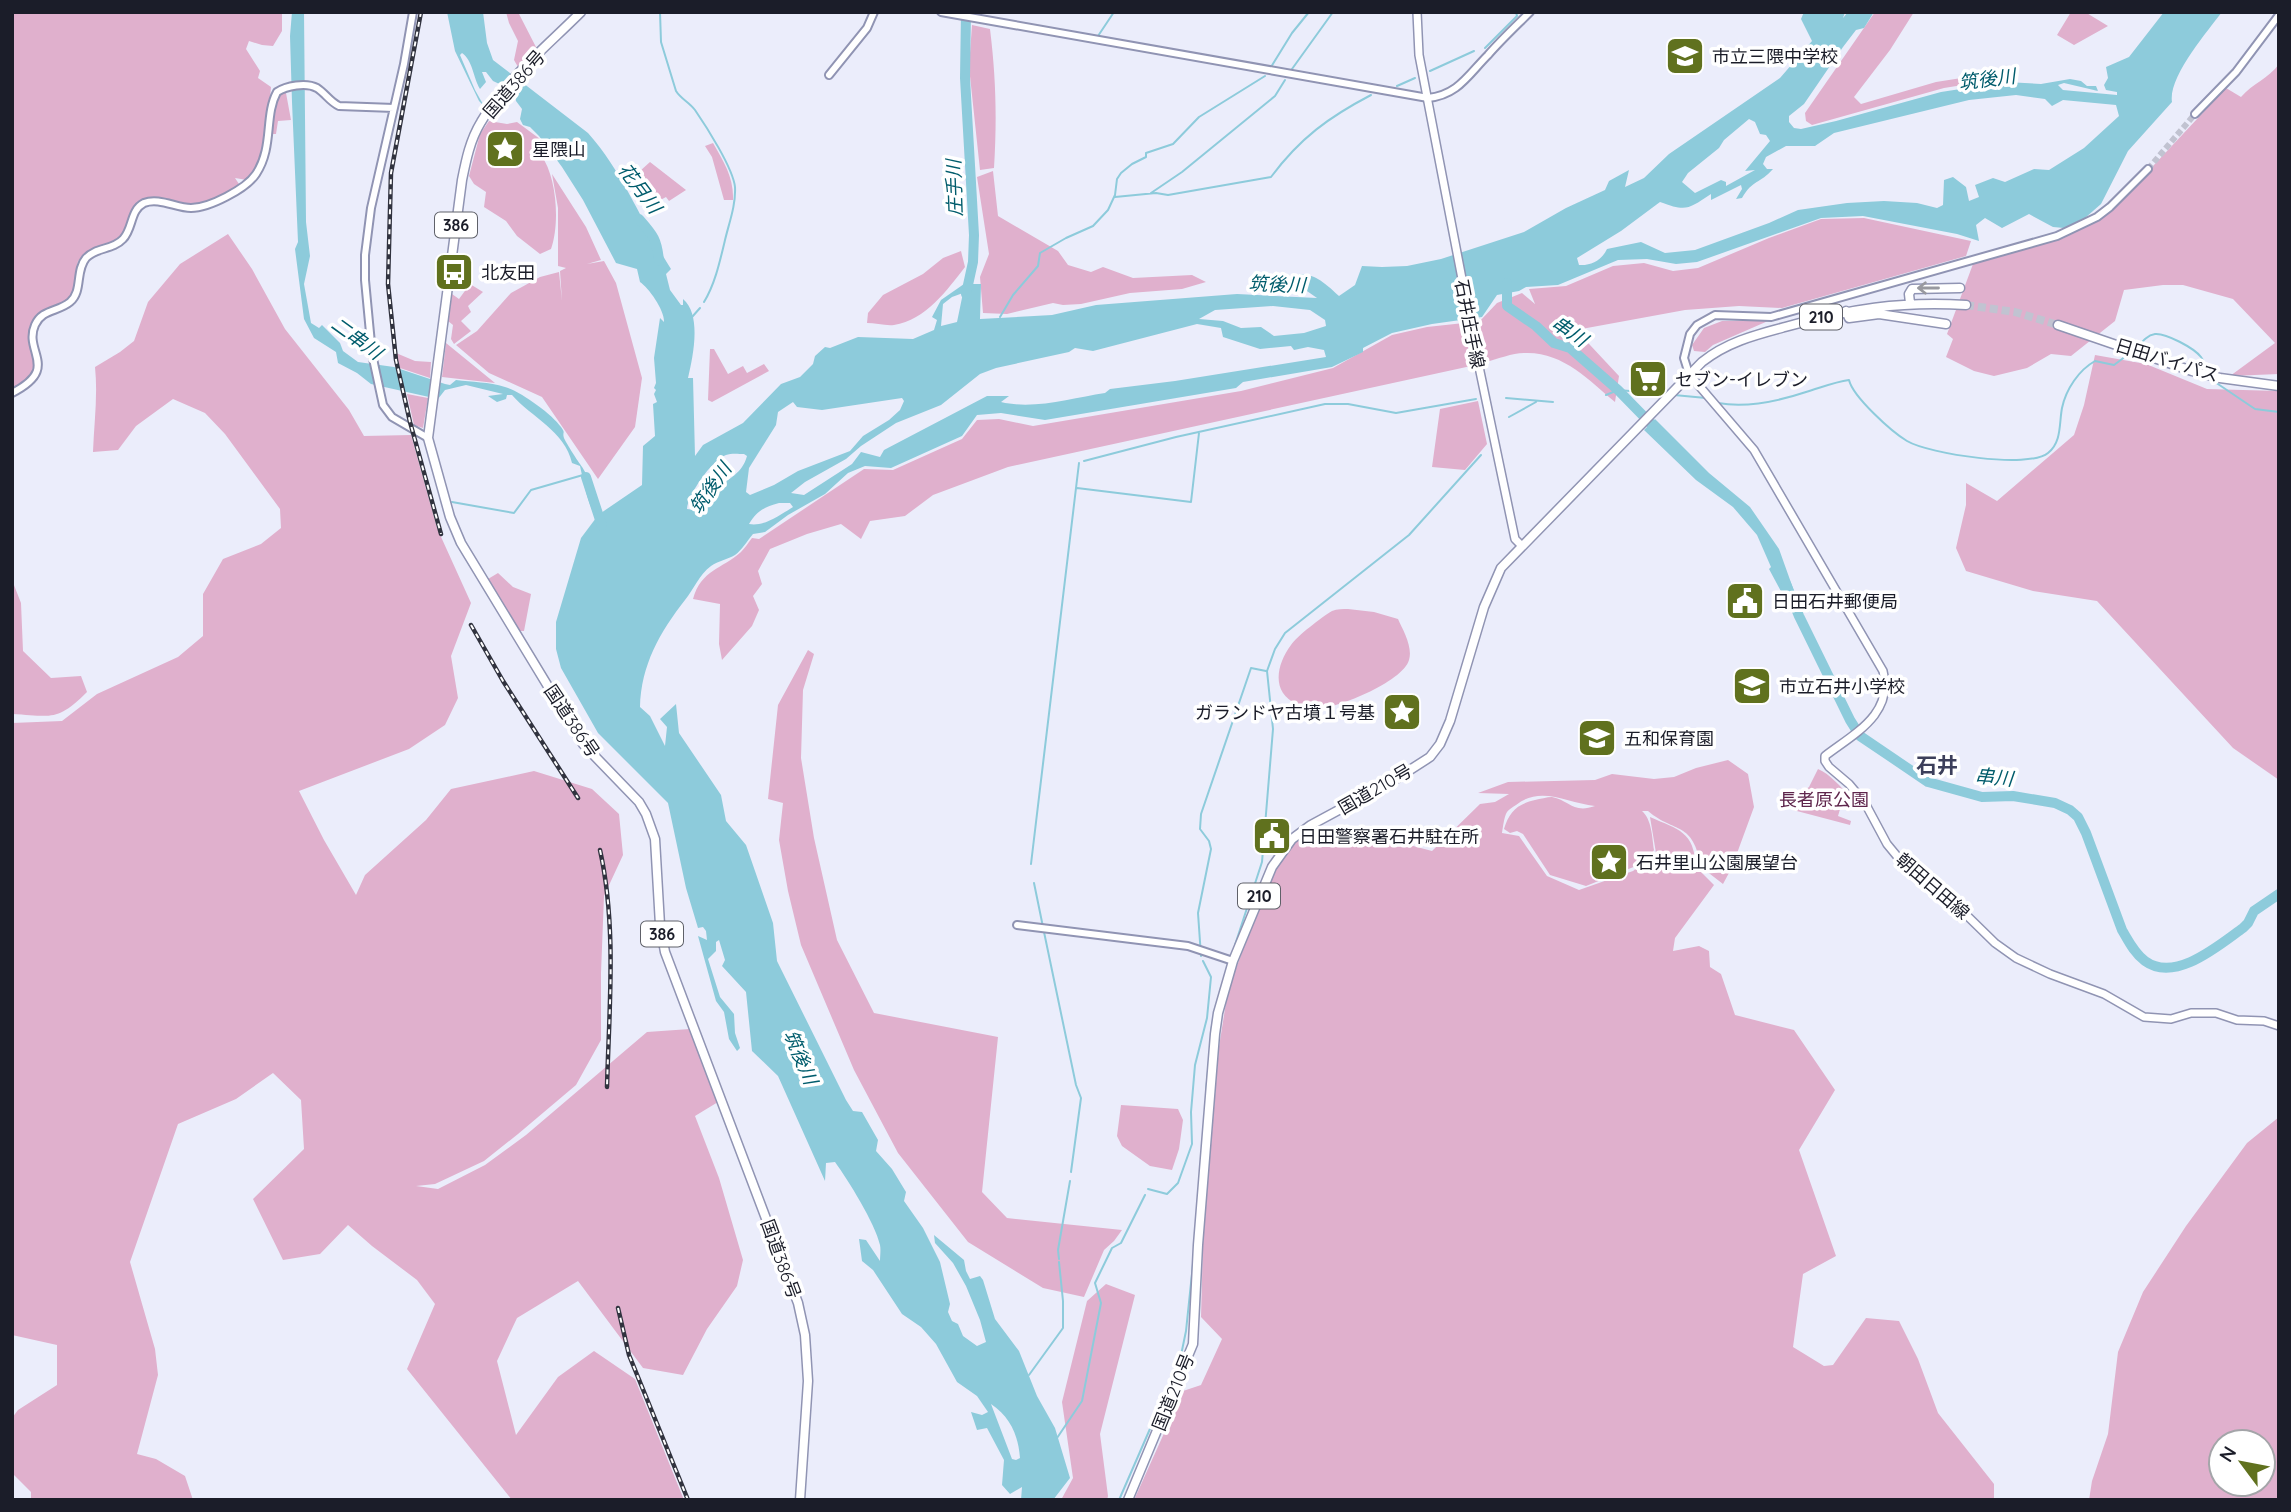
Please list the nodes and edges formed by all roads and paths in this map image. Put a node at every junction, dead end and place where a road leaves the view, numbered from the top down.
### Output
1 (413, 12) edge
2 (581, 12) edge
3 (874, 12) edge
4 (941, 12) edge
5 (1416, 12) edge
6 (1530, 12) edge
7 (2279, 15) edge
8 (829, 75) dead end
9 (1428, 98) junction
10 (394, 108) junction
11 (2195, 114) tunnel mouth
12 (2148, 169) tunnel mouth
13 (1959, 288) dead end
14 (1910, 303) junction
15 (1966, 305) tunnel mouth
16 (1846, 311) junction
17 (1946, 324) dead end
18 (2058, 325) tunnel mouth
19 (1689, 374) junction
20 (2279, 386) edge
21 (12, 393) edge
22 (428, 438) junction
23 (1522, 546) junction
24 (1017, 925) dead end
25 (1233, 961) junction
26 (2279, 1026) edge
27 (800, 1500) edge
28 (1128, 1500) edge

1 - 10 street
2 - 22 highway, 国道386号 / 386
3 - 8 street
4 - 9 street
5 - 9 main road, 石井庄手線
6 - 9 street
7 - 11 street
9 - 23 main road, 石井庄手線
10 - 21 street
10 - 22 street
12 - 19 street
13 -> 14 highway
14 - 15 highway, 210
14 - 16 highway, 210
16 - 17 highway
16 - 19 highway, 210
18 - 20 highway, 日田バイパス
19 - 23 highway, 国道210号 / 210
19 - 26 main road, 朝田日田線
22 - 27 highway, 国道386号 / 386
23 - 25 highway, 国道210号 / 210
24 - 25 street
25 - 28 highway, 国道210号 / 210

